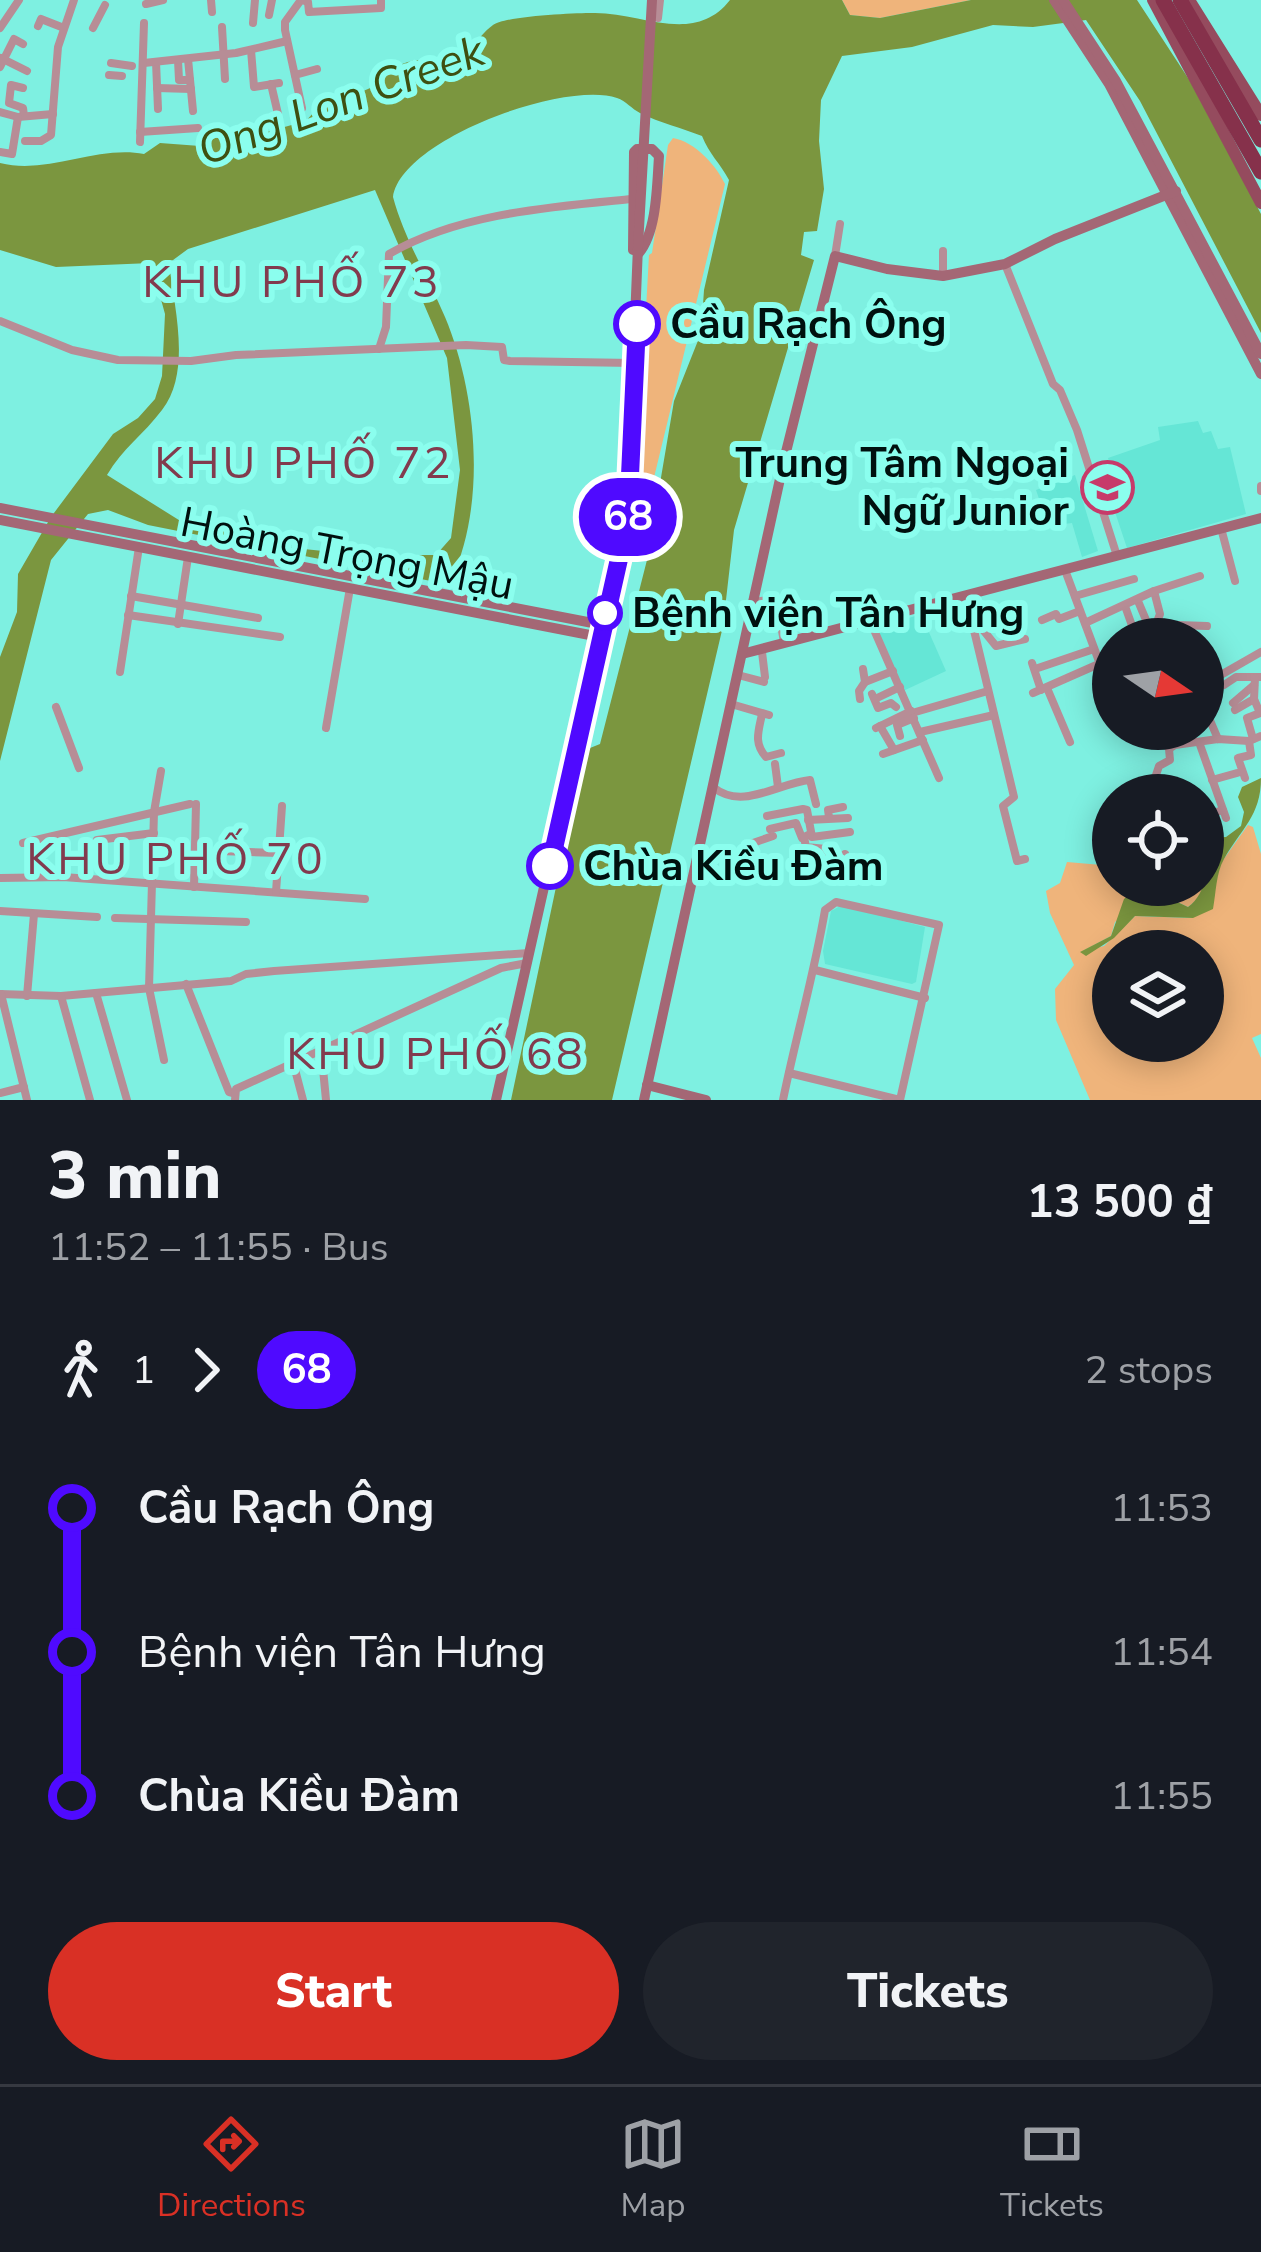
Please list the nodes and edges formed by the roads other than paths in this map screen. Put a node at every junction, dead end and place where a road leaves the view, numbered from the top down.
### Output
1 (19, 0) edge
2 (74, 0) edge
3 (163, 0) edge
4 (212, 0) edge
5 (255, 0) edge
6 (272, 0) edge
7 (302, 0) edge
8 (656, 0) edge
9 (1054, 0) edge
10 (1063, 0) edge
11 (1153, 0) edge
12 (1163, 0) edge
13 (146, 4) dead end
14 (381, 4) edge
15 (105, 5) dead end
16 (1181, 5) edge
17 (4, 12) edge
18 (212, 12) dead end
19 (269, 15) dead end
20 (658, 19) dead end
21 (254, 22) dead end
22 (145, 23) dead end
23 (38, 26) dead end
24 (222, 27) dead end
25 (0, 28) edge
26 (64, 28) junction
27 (94, 28) dead end
28 (1083, 39) junction
29 (287, 41) junction
30 (22, 44) dead end
31 (251, 50) junction
32 (224, 55) junction
33 (183, 59) junction
34 (1, 61) edge
35 (156, 62) junction
36 (111, 63) dead end
37 (144, 64) junction
38 (132, 66) dead end
39 (317, 69) dead end
40 (27, 71) dead end
41 (109, 75) dead end
42 (295, 75) junction
43 (122, 76) dead end
44 (225, 79) dead end
45 (191, 84) junction
46 (5, 87) edge
47 (23, 88) dead end
48 (158, 88) junction
49 (302, 108) dead end
50 (158, 109) dead end
51 (0, 112) edge
52 (53, 114) junction
53 (278, 114) dead end
54 (1261, 115) edge
55 (21, 116) junction
56 (198, 128) dead end
57 (186, 129) junction
58 (1261, 140) edge
59 (25, 141) dead end
60 (0, 152) edge
61 (1261, 172) edge
62 (1261, 188) edge
63 (1172, 193) junction
64 (632, 199) junction
65 (1261, 203) edge
66 (840, 224) dead end
67 (944, 251) dead end
68 (638, 254) junction
69 (835, 256) junction
70 (1005, 264) junction
71 (943, 276) junction
72 (0, 321) edge
73 (379, 349) junction
74 (1261, 354) edge
75 (635, 363) junction
76 (1261, 374) edge
77 (832, 454) dead end
78 (785, 457) junction
79 (0, 508) edge
80 (1261, 518) edge
81 (0, 520) edge
82 (29, 520) junction
83 (1221, 528) junction
84 (140, 542) junction
85 (1117, 556) junction
86 (188, 557) junction
87 (242, 561) junction
88 (1065, 570) junction
89 (1200, 576) dead end
90 (1134, 579) dead end
91 (1234, 581) dead end
92 (351, 582) junction
93 (1154, 591) junction
94 (131, 596) junction
95 (1075, 596) junction
96 (966, 597) junction
97 (780, 598) dead end
98 (1138, 601) junction
99 (754, 602) junction
100 (181, 605) junction
101 (1125, 606) junction
102 (1016, 610) dead end
103 (1081, 611) junction
104 (232, 614) junction
105 (779, 614) dead end
106 (128, 615) junction
107 (257, 618) dead end
108 (1129, 618) edge
109 (1145, 618) edge
110 (1158, 618) edge
111 (974, 619) junction
112 (1042, 620) dead end
113 (871, 622) junction
114 (1085, 623) junction
115 (178, 624) junction
116 (601, 631) junction
117 (229, 632) junction
118 (280, 637) dead end
119 (1025, 638) dead end
120 (1092, 643) edge
121 (784, 646) junction
122 (1092, 650) edge
123 (762, 652) junction
124 (1261, 652) edge
125 (742, 655) junction
126 (1092, 667) edge
127 (863, 669) dead end
128 (893, 671) junction
129 (120, 672) dead end
130 (1224, 674) edge
131 (738, 675) junction
132 (1257, 680) edge
133 (865, 682) junction
134 (1224, 685) dead end
135 (900, 687) junction
136 (1040, 690) junction
137 (988, 691) junction
138 (860, 699) dead end
139 (1254, 699) junction
140 (731, 704) junction
141 (56, 707) dead end
142 (896, 707) junction
143 (911, 711) junction
144 (884, 715) dead end
145 (994, 715) junction
146 (326, 728) dead end
147 (899, 736) dead end
148 (921, 736) junction
149 (1254, 739) edge
150 (1070, 742) dead end
151 (894, 750) junction
152 (1171, 750) edge
153 (781, 753) dead end
154 (883, 754) dead end
155 (775, 764) dead end
156 (79, 768) dead end
157 (161, 771) dead end
158 (1156, 774) edge
159 (938, 778) dead end
160 (1224, 778) edge
161 (713, 787) junction
162 (778, 787) junction
163 (816, 804) dead end
164 (282, 806) dead end
165 (843, 807) dead end
166 (154, 812) junction
167 (767, 816) dead end
168 (829, 817) junction
169 (848, 818) dead end
170 (808, 820) junction
171 (850, 832) dead end
172 (154, 833) junction
173 (807, 836) junction
174 (98, 840) dead end
175 (23, 843) dead end
176 (750, 844) dead end
177 (220, 851) dead end
178 (279, 853) junction
179 (845, 854) dead end
180 (1025, 859) dead end
181 (830, 866) dead end
182 (850, 871) dead end
183 (0, 878) edge
184 (152, 886) junction
185 (194, 887) junction
186 (276, 892) junction
187 (365, 899) dead end
188 (0, 911) edge
189 (34, 914) junction
190 (97, 917) dead end
191 (115, 918) dead end
192 (151, 919) junction
193 (246, 922) dead end
194 (528, 958) junction
195 (815, 970) junction
196 (186, 984) junction
197 (149, 988) junction
198 (96, 993) junction
199 (1, 994) edge
200 (27, 995) junction
201 (61, 996) junction
202 (925, 998) junction
203 (321, 1048) junction
204 (164, 1060) dead end
205 (293, 1062) junction
206 (788, 1073) junction
207 (647, 1085) junction
208 (24, 1087) junction
209 (0, 1093) edge
210 (234, 1096) edge
211 (27, 1100) edge
212 (90, 1100) edge
213 (128, 1100) edge
214 (303, 1100) edge
215 (326, 1100) edge
216 (496, 1100) edge
217 (644, 1100) edge
218 (706, 1100) edge
219 (780, 1100) edge
220 (900, 1100) edge

1 - 17 street
2 - 26 street
3 - 13 street
4 - 18 street
5 - 21 street
6 - 19 street
7 - 14 street
7 - 29 street
8 - 20 street
8 - 68 main road, bridge
9 - 28 main road
10 - 28 main road
11 - 65 main road
12 - 16 highway
15 - 27 street
16 - 54 main road
16 - 58 highway
16 - 61 highway
16 - 62 main road
17 - 25 street
22 - 37 street
23 - 26 street
24 - 32 street
26 - 52 street
28 - 63 main road
29 - 31 street
29 - 42 street
30 - 34 street
31 - 32 street
31 - 53 street
32 - 33 street
32 - 44 street
33 - 35 street
33 - 45 street
34 - 40 street
35 - 37 street
35 - 48 street
36 - 38 street
37 - 57 street
39 - 42 street
41 - 43 street
42 - 49 street
45 - 48 street
45 - 57 street
46 - 47 street
46 - 55 street
48 - 50 street
51 - 55 street
52 - 55 street
52 - 59 street
55 - 60 street
56 - 57 street
63 - 70 main road
63 - 74 main road
63 - 76 main road
64 - 68 main road
64 - 68 main road
64 - 73 street
66 - 69 street
67 - 71 street
68 - 75 main road
69 - 71 main road
69 - 78 main road
70 - 71 main road
70 - 85 street
72 - 73 street
73 - 75 street
75 - 116 main road
77 - 78 street
78 - 99 main road
79 - 82 main road
80 - 83 main road
81 - 82 main road
82 - 84 main road, Hoàng Trọng Mậu
83 - 85 main road
83 - 91 street
84 - 86 main road, Hoàng Trọng Mậu
84 - 87 main road, Hoàng Trọng Mậu
84 - 94 street
85 - 88 main road
86 - 87 main road, Hoàng Trọng Mậu
86 - 100 street
87 - 92 main road, Hoàng Trọng Mậu
88 - 95 street
88 - 96 main road
89 - 93 street
90 - 95 street
92 - 116 main road, Hoàng Trọng Mậu
92 - 146 street
93 - 98 street
93 - 110 street
94 - 100 street
94 - 106 street
95 - 103 street
96 - 111 street
96 - 113 main road
97 - 99 street
98 - 101 street
98 - 109 street
99 - 125 main road
100 - 104 street
100 - 115 street
101 - 108 street
101 - 114 street
102 - 111 street
103 - 112 street
103 - 114 street
104 - 107 street
104 - 117 street
105 - 121 street
106 - 115 street
106 - 129 street
111 - 119 street
111 - 137 street
113 - 121 main road
113 - 128 street
114 - 120 street
115 - 117 street
116 - 194 main road
117 - 118 street
121 - 123 main road
122 - 136 street
123 - 125 main road
123 - 131 street
124 - 130 street
125 - 131 main road
126 - 136 street
127 - 133 street
128 - 133 street
128 - 135 street
131 - 140 main road
132 - 134 street
132 - 139 street
132 - 139 street
133 - 138 street
135 - 142 street
135 - 143 street
136 - 150 street
137 - 143 street
137 - 145 street
139 - 149 street
140 - 153 street
140 - 161 main road
141 - 156 street
142 - 143 street
142 - 144 street
143 - 147 street
143 - 148 street
143 - 151 street
145 - 148 street
145 - 180 street
148 - 151 street
148 - 159 street
149 - 160 street
151 - 154 street
152 - 158 street
155 - 162 street
157 - 166 street
161 - 162 street
161 - 207 main road
162 - 163 street
164 - 178 street
165 - 168 street
166 - 172 street
166 - 175 street
166 - 185 street
167 - 170 street
168 - 169 street
168 - 170 street
170 - 173 street
171 - 173 street
172 - 174 street
172 - 184 street
173 - 176 street
173 - 181 street
177 - 178 street
178 - 186 street
179 - 182 street
183 - 184 street
184 - 185 street
184 - 192 street
185 - 186 street
186 - 187 street
188 - 189 street
189 - 190 street
189 - 200 street
191 - 192 street
192 - 193 street
192 - 197 street
194 - 196 street
194 - 203 street
194 - 216 main road
195 - 202 street
195 - 202 street
195 - 206 street
196 - 197 street
196 - 210 street
197 - 198 street
197 - 204 street
198 - 201 street
198 - 213 street
199 - 200 street
199 - 208 street
200 - 201 street
201 - 212 street
202 - 220 street
203 - 205 street
203 - 215 street
205 - 210 street
205 - 214 street
206 - 219 street
206 - 220 street
207 - 217 main road
207 - 218 main road
208 - 209 street
208 - 211 street

